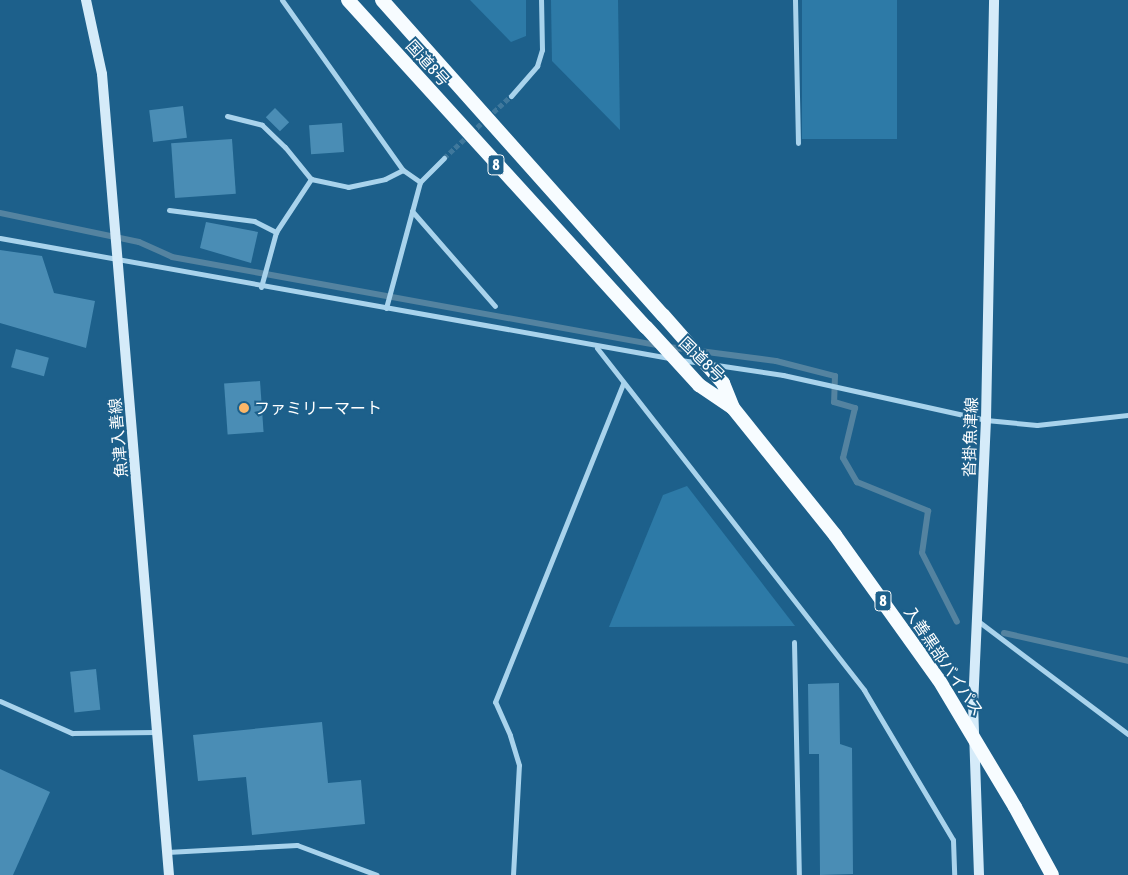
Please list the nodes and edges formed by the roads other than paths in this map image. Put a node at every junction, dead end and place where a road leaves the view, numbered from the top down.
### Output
1 (86, 0) edge
2 (282, 0) edge
3 (348, 0) edge
4 (382, 0) edge
5 (541, 0) edge
6 (795, 0) edge
7 (994, 0) edge
8 (511, 96) tunnel mouth
9 (227, 116) dead end
10 (798, 143) dead end
11 (444, 158) tunnel mouth
12 (403, 170) junction
13 (311, 179) junction
14 (420, 182) junction
15 (169, 210) dead end
16 (412, 211) junction
17 (276, 232) junction
18 (0, 238) edge
19 (118, 260) junction
20 (261, 287) junction
21 (495, 306) dead end
22 (386, 308) junction
23 (598, 348) junction
24 (623, 383) junction
25 (733, 408) junction
26 (1128, 415) edge
27 (986, 420) junction
28 (978, 621) junction
29 (794, 642) dead end
30 (0, 701) edge
31 (156, 732) junction
32 (1128, 734) edge
33 (167, 852) junction
34 (169, 875) edge
35 (377, 875) edge
36 (513, 875) edge
37 (799, 875) edge
38 (954, 875) edge
39 (979, 875) edge
40 (1052, 875) edge

1 - 19 main road, 魚津入善線
2 - 12 street
3 - 25 highway, 国道8号 / 8, bridge
4 - 25 highway, 国道8号 / 8, bridge
5 - 8 street
6 - 10 street
7 - 27 main road, 沓掛魚津線
9 - 13 street
11 - 14 street
12 - 13 street
12 - 14 street
13 - 17 street
14 - 16 street
15 - 17 street
16 - 21 street
16 - 22 street
17 - 20 street
18 - 19 street
19 - 20 street
19 - 31 main road, 魚津入善線
20 - 22 street
22 - 23 street
23 - 24 street
23 - 27 street
24 - 36 street
24 - 38 street
25 - 40 highway, 入善黒部バイパス / 8, bridge
26 - 27 street
27 - 28 main road, 沓掛魚津線
28 - 32 street
28 - 39 main road, 沓掛魚津線
29 - 37 street
30 - 31 street
31 - 33 main road, 魚津入善線
33 - 34 main road, 魚津入善線
33 - 35 street

